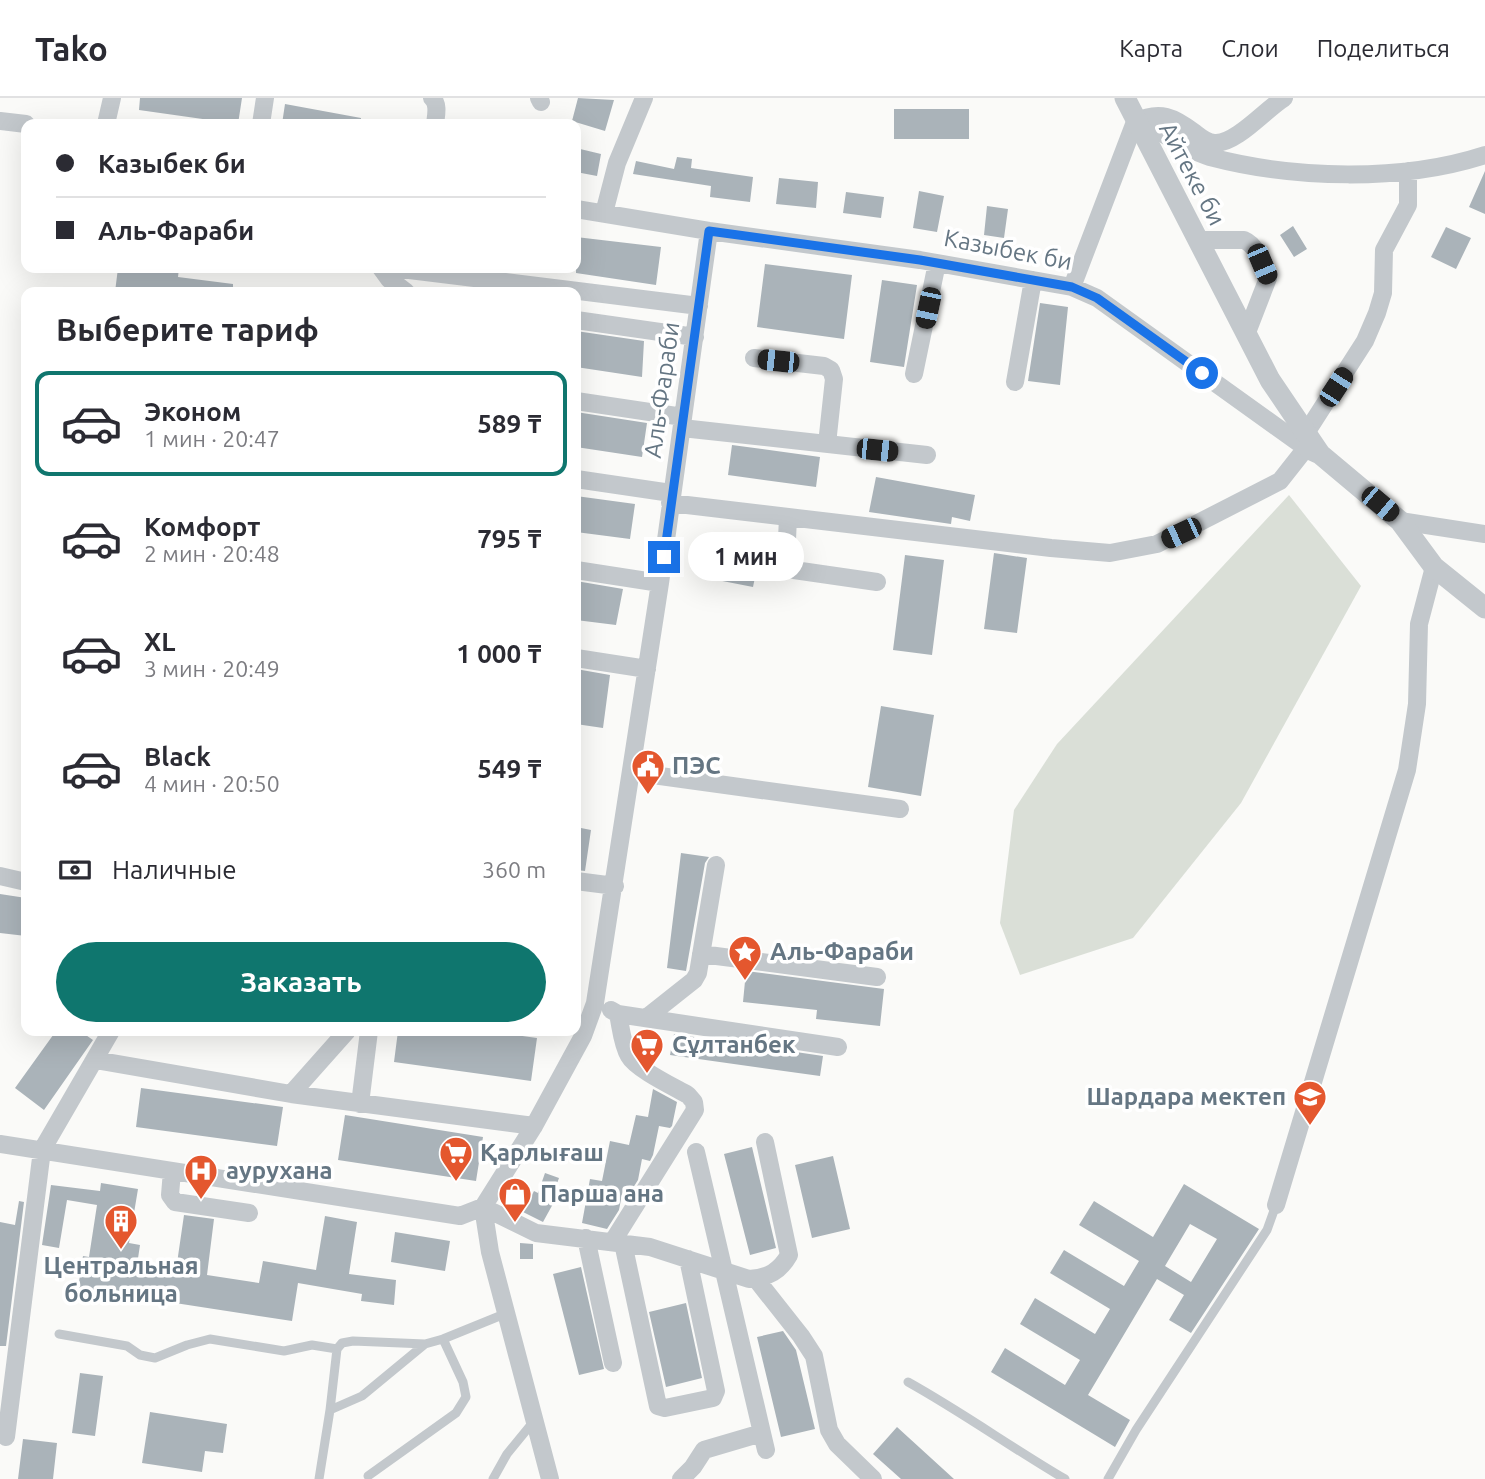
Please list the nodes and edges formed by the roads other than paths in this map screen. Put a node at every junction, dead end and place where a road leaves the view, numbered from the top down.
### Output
1 (112, 98) edge
2 (265, 98) edge
3 (432, 98) edge
4 (644, 98) edge
5 (1125, 98) edge
6 (1284, 98) edge
7 (107, 119) edge
8 (262, 119) edge
9 (436, 119) edge
10 (0, 121) edge
11 (1137, 121) junction
12 (21, 123) edge
13 (1485, 155) edge
14 (1408, 171) junction
15 (581, 210) edge
16 (604, 213) junction
17 (709, 231) junction
18 (1198, 240) junction
19 (937, 263) junction
20 (385, 273) edge
21 (444, 273) edge
22 (1033, 280) junction
23 (537, 282) edge
24 (399, 287) edge
25 (571, 287) edge
26 (1072, 287) junction
27 (581, 289) edge
28 (699, 306) junction
29 (581, 321) edge
30 (1247, 335) junction
31 (695, 337) junction
32 (754, 358) dead end
33 (914, 374) dead end
34 (1015, 382) dead end
35 (581, 402) edge
36 (682, 423) junction
37 (827, 444) junction
38 (1311, 445) junction
39 (927, 455) dead end
40 (581, 480) edge
41 (671, 498) junction
42 (788, 517) junction
43 (1400, 521) junction
44 (1485, 534) edge
45 (1434, 567) junction
46 (581, 571) edge
47 (877, 582) dead end
48 (660, 583) junction
49 (1485, 608) edge
50 (581, 659) edge
51 (647, 669) junction
52 (631, 772) junction
53 (900, 809) dead end
54 (716, 865) dead end
55 (0, 876) edge
56 (21, 881) edge
57 (581, 882) edge
58 (615, 886) junction
59 (701, 954) junction
60 (877, 977) dead end
61 (587, 1011) edge
62 (618, 1014) junction
63 (646, 1018) junction
64 (108, 1036) edge
65 (343, 1036) edge
66 (368, 1036) edge
67 (838, 1047) dead end
68 (95, 1060) junction
69 (291, 1094) junction
70 (360, 1104) junction
71 (534, 1126) junction
72 (765, 1142) dead end
73 (0, 1144) edge
74 (42, 1150) junction
75 (696, 1152) dead end
76 (172, 1171) junction
77 (1276, 1205) joint
78 (483, 1208) junction
79 (249, 1213) dead end
80 (586, 1238) junction
81 (618, 1242) junction
82 (688, 1259) junction
83 (724, 1271) junction
84 (756, 1279) junction
85 (507, 1313) junction
86 (59, 1334) dead end
87 (443, 1339) junction
88 (425, 1344) junction
89 (337, 1349) junction
90 (613, 1363) dead end
91 (908, 1382) dead end
92 (5, 1396) edge
93 (330, 1410) junction
94 (535, 1420) junction
95 (6, 1437) dead end
96 (368, 1476) dead end
97 (318, 1479) edge
98 (493, 1479) edge
99 (551, 1479) edge
100 (681, 1479) edge
101 (873, 1479) edge
102 (1065, 1479) edge
103 (1108, 1479) edge

1 - 7 street
2 - 8 street
3 - 9 street
4 - 16 street
5 - 11 street, Айтеке би
6 - 11 street
10 - 12 street
11 - 14 street
11 - 18 street, Айтеке би
11 - 26 street
13 - 14 street
14 - 38 street
15 - 16 street, Казыбек би
16 - 17 street, Казыбек би
17 - 19 street, Казыбек би
17 - 28 street, Аль-Фараби
18 - 30 street, Айтеке би
18 - 30 street
19 - 22 street, Казыбек би
19 - 33 street
20 - 24 street
21 - 23 street
22 - 26 street, Казыбек би
22 - 34 street
23 - 25 street
26 - 38 street, Казыбек би
27 - 28 street
28 - 31 street, Аль-Фараби
29 - 31 street
30 - 38 street, Айтеке би
31 - 36 street, Аль-Фараби
32 - 37 street
35 - 36 street
36 - 37 street
36 - 41 street, Аль-Фараби
37 - 39 street
38 - 42 street
38 - 43 street, Казыбек би
40 - 41 street
41 - 42 street
41 - 48 street, Аль-Фараби
42 - 47 street
43 - 44 street
43 - 45 street, Казыбек би
45 - 49 street, Казыбек би
45 - 77 street
46 - 48 street
48 - 51 street, Аль-Фараби
50 - 51 street
51 - 52 street, Аль-Фараби
52 - 53 street
52 - 58 street, Аль-Фараби
54 - 59 street
55 - 56 street
57 - 58 street
58 - 61 street, Аль-Фараби
59 - 60 street
59 - 63 street
61 - 62 street
61 - 71 street, Аль-Фараби
62 - 63 street
62 - 81 street
63 - 67 street
64 - 68 street
65 - 69 street
66 - 70 street
68 - 69 street
68 - 74 street
69 - 70 street
70 - 71 street
71 - 78 street, Аль-Фараби
72 - 84 street
73 - 74 street
74 - 76 street
74 - 92 street
75 - 83 street
76 - 78 street
76 - 79 street
77 - 103 lane
78 - 80 street
78 - 85 street
80 - 81 street
80 - 90 street
81 - 82 street
81 - 82 street
82 - 83 street
83 - 84 street
83 - 100 street
84 - 101 street
85 - 87 lane
85 - 94 street
86 - 89 lane
87 - 88 lane
87 - 96 lane
88 - 89 lane
88 - 93 lane
89 - 93 lane
91 - 102 lane
92 - 95 street
93 - 97 lane
94 - 98 lane
94 - 99 street

